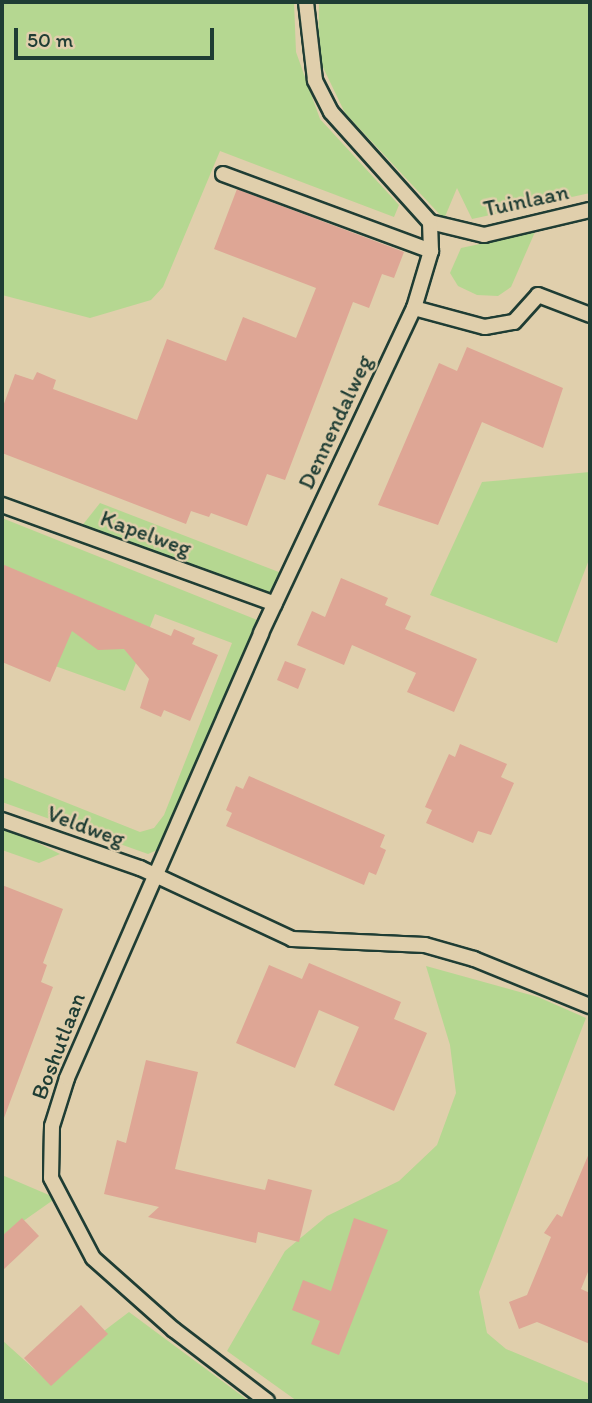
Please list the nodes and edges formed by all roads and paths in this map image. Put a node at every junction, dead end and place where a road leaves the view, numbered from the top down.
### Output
1 (306, 2) edge
2 (223, 174) dead end
3 (590, 210) edge
4 (430, 222) junction
5 (431, 251) junction
6 (414, 307) junction
7 (590, 315) edge
8 (2, 505) edge
9 (275, 604) junction
10 (2, 820) edge
11 (154, 877) junction
12 (590, 1006) edge
13 (267, 1401) edge

1 - 4 lane
2 - 5 lane
3 - 4 lane, Tuinlaan
4 - 5 lane, Dennendalweg
5 - 6 lane, Dennendalweg
6 - 7 lane
6 - 9 lane, Dennendalweg
8 - 9 lane, Kapelweg
9 - 11 lane, Dennendalweg
10 - 11 lane, Veldweg
11 - 12 lane, Veldweg
11 - 13 lane, Boshutlaan

